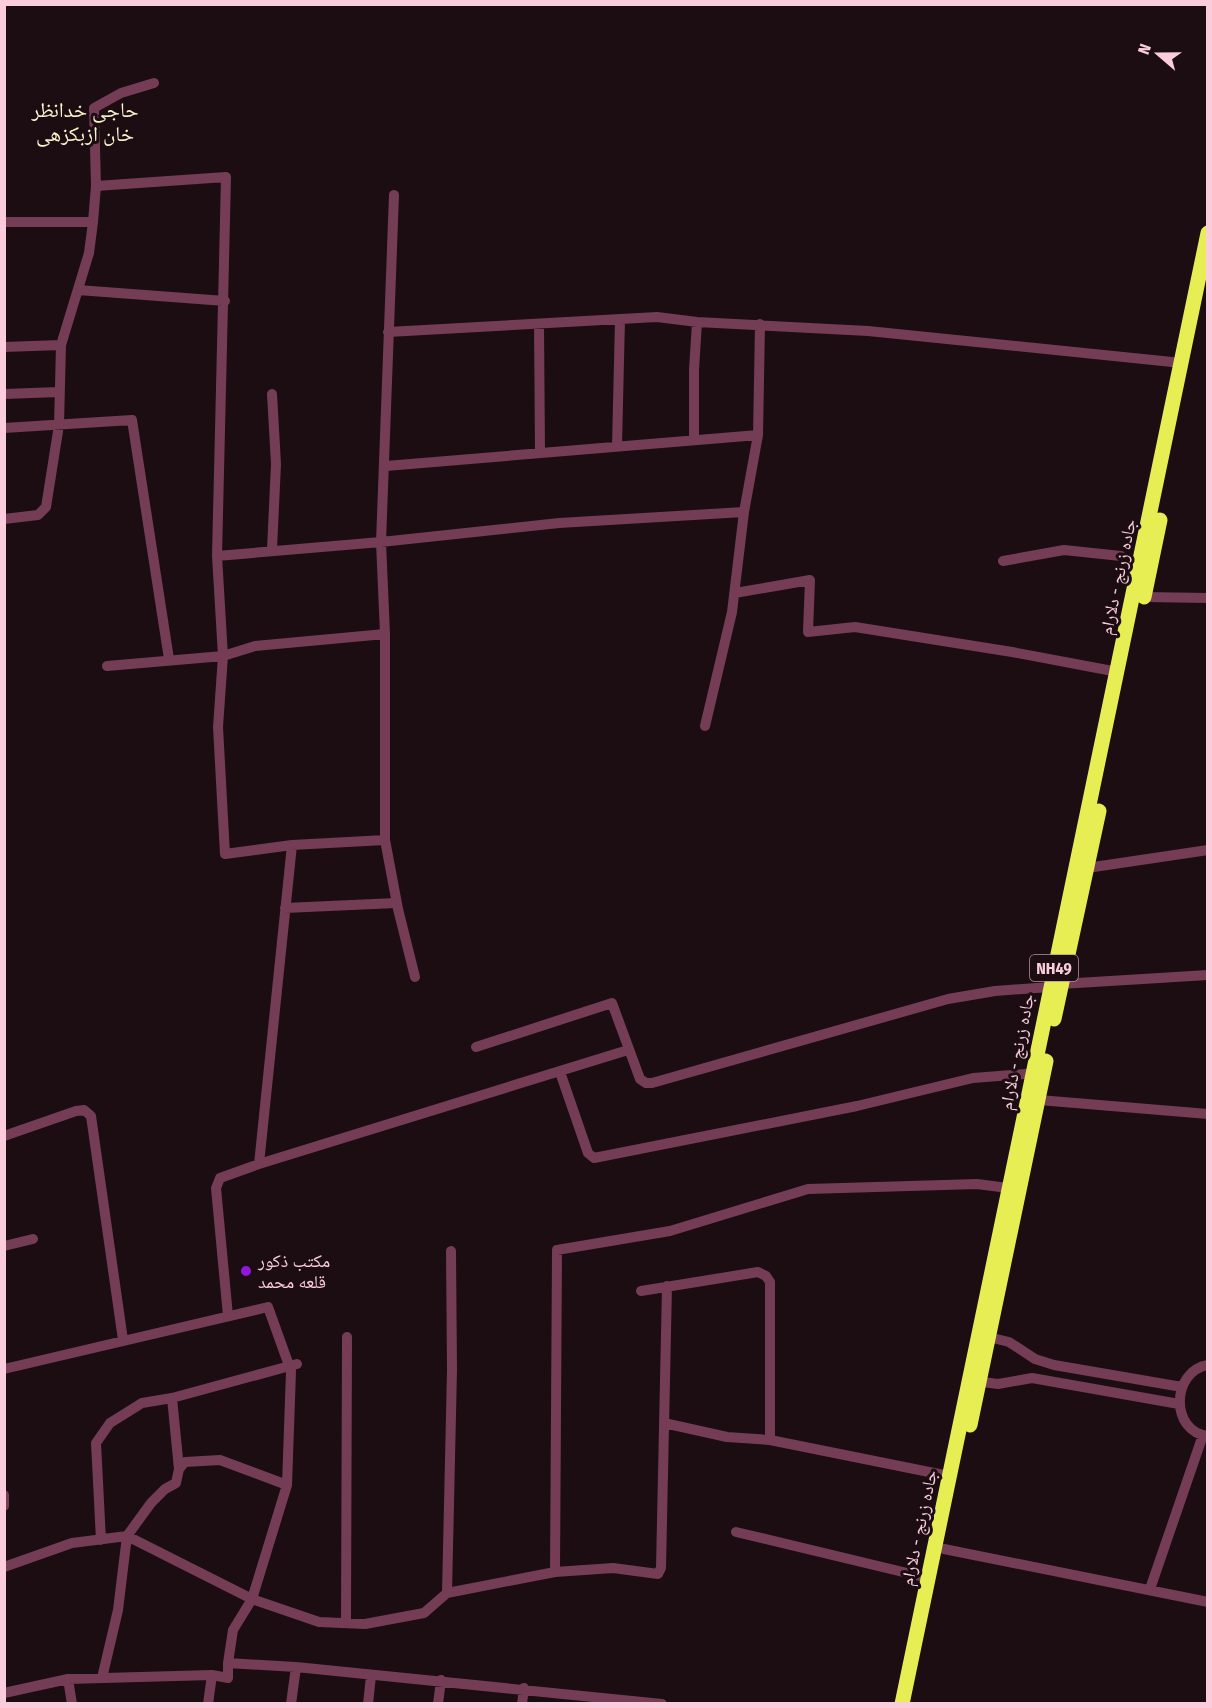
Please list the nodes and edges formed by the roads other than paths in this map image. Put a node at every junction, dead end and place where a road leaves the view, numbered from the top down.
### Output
1 (154, 84) dead end
2 (96, 186) junction
3 (394, 195) dead end
4 (4, 222) edge
5 (93, 222) junction
6 (1208, 233) edge
7 (1208, 282) edge
8 (78, 290) junction
9 (225, 301) junction
10 (620, 319) junction
11 (697, 322) junction
12 (539, 324) junction
13 (760, 324) junction
14 (388, 332) junction
15 (61, 345) junction
16 (4, 347) edge
17 (1182, 363) junction
18 (59, 392) junction
19 (4, 394) edge
20 (272, 394) dead end
21 (59, 424) junction
22 (4, 428) edge
23 (758, 435) junction
24 (694, 440) junction
25 (617, 446) junction
26 (540, 452) junction
27 (386, 466) junction
28 (744, 512) junction
29 (4, 519) edge
30 (381, 542) junction
31 (272, 549) junction
32 (217, 556) junction
33 (1003, 561) dead end
34 (1144, 572) junction
35 (735, 593) junction
36 (1144, 597) junction
37 (1208, 598) edge
38 (385, 634) junction
39 (223, 656) junction
40 (169, 659) junction
41 (106, 666) dead end
42 (1118, 672) junction
43 (705, 726) dead end
44 (385, 840) junction
45 (292, 845) junction
46 (1208, 850) edge
47 (1087, 868) junction
48 (396, 903) junction
49 (285, 908) junction
50 (1208, 975) edge
51 (415, 977) dead end
52 (1055, 986) junction
53 (476, 1047) dead end
54 (628, 1050) junction
55 (560, 1072) junction
56 (1038, 1073) junction
57 (1039, 1100) junction
58 (1208, 1114) edge
59 (4, 1136) edge
60 (259, 1164) junction
61 (1008, 1188) junction
62 (33, 1239) dead end
63 (4, 1246) edge
64 (451, 1251) dead end
65 (667, 1286) junction
66 (641, 1291) dead end
67 (228, 1316) junction
68 (984, 1336) junction
69 (347, 1337) dead end
70 (123, 1340) junction
71 (293, 1364) junction
72 (1208, 1365) edge
73 (4, 1369) edge
74 (974, 1381) junction
75 (1182, 1387) junction
76 (172, 1398) junction
77 (1179, 1404) junction
78 (664, 1423) junction
79 (1205, 1435) edge
80 (770, 1440) junction
81 (179, 1469) junction
82 (949, 1476) junction
83 (287, 1485) junction
84 (4, 1495) edge
85 (4, 1506) edge
86 (736, 1532) dead end
87 (128, 1536) junction
88 (101, 1540) junction
89 (944, 1549) junction
90 (4, 1567) edge
91 (555, 1572) junction
92 (928, 1578) junction
93 (1150, 1589) junction
94 (447, 1593) junction
95 (252, 1599) junction
96 (1208, 1602) edge
97 (346, 1623) junction
98 (228, 1663) junction
99 (296, 1667) junction
100 (212, 1675) junction
101 (371, 1676) junction
102 (102, 1678) junction
103 (68, 1679) junction
104 (441, 1680) junction
105 (524, 1688) junction
106 (4, 1693) edge
107 (633, 1702) edge
108 (72, 1704) edge
109 (208, 1704) edge
110 (291, 1704) edge
111 (368, 1704) edge
112 (438, 1704) edge
113 (522, 1704) edge
114 (662, 1704) edge
115 (902, 1704) edge
116 (911, 1704) edge

1 - 2 street
2 - 5 street
2 - 9 street
3 - 14 street
4 - 5 street
5 - 8 street
6 - 17 highway, جاده زرنج - دلارام / NH49
7 - 34 highway, جاده زرنج - دلارام / NH49
8 - 9 street
8 - 15 street
9 - 32 street
10 - 11 street
10 - 12 street
10 - 25 street
11 - 13 street
11 - 24 street
12 - 14 street
12 - 26 street
13 - 17 street
13 - 23 street
14 - 27 street
15 - 16 street
15 - 18 street
17 - 34 highway, جاده زرنج - دلارام / NH49
18 - 19 street
18 - 21 street
20 - 31 street
21 - 22 street
21 - 29 street
21 - 40 street
23 - 24 street
23 - 28 street
24 - 25 street
25 - 26 street
26 - 27 street
27 - 30 street
28 - 30 street
28 - 35 street
30 - 31 street
30 - 38 street
31 - 32 street
32 - 39 street
33 - 34 street
34 - 36 highway, جاده زرنج - دلارام / NH49
34 - 42 highway, جاده زرنج - دلارام / NH49
35 - 42 street
35 - 43 street
36 - 37 street
36 - 47 highway, جاده زرنج - دلارام / NH49
38 - 39 street
38 - 44 street
39 - 40 street
39 - 45 street
40 - 41 street
42 - 52 highway, جاده زرنج - دلارام / NH49
44 - 45 street
44 - 48 street
45 - 49 street
46 - 47 street
47 - 52 highway, جاده زرنج - دلارام / NH49
48 - 49 street
48 - 51 street
49 - 60 street
50 - 52 street
52 - 54 street
52 - 56 highway, جاده زرنج - دلارام / NH49
53 - 54 street
54 - 55 street
55 - 56 street
55 - 60 street
56 - 57 highway, جاده زرنج - دلارام / NH49
56 - 61 highway, جاده زرنج - دلارام / NH49
57 - 58 street
57 - 68 highway, جاده زرنج - دلارام / NH49
59 - 70 street
60 - 67 street
61 - 68 highway, جاده زرنج - دلارام / NH49
61 - 91 street
62 - 63 street
64 - 94 street
65 - 66 street
65 - 78 street
65 - 80 street
67 - 70 street
67 - 71 street
68 - 74 highway, جاده زرنج - دلارام / NH49
68 - 75 street
69 - 97 street
70 - 73 street
71 - 76 street
71 - 83 street
72 - 75 street
74 - 77 street
74 - 82 highway, جاده زرنج - دلارام / NH49
74 - 89 highway, جاده زرنج - دلارام / NH49
75 - 77 street
76 - 81 street
76 - 88 street
77 - 79 street
78 - 80 street
78 - 91 street
79 - 93 street
80 - 82 street
81 - 83 street
81 - 87 street
82 - 92 highway, جاده زرنج - دلارام / NH49
83 - 95 street
84 - 85 street
86 - 92 street
87 - 88 street
87 - 95 street
87 - 102 street
88 - 90 street
89 - 93 street
89 - 116 highway, جاده زرنج - دلارام / NH49
91 - 94 street
92 - 115 highway, جاده زرنج - دلارام / NH49
93 - 96 street
94 - 97 street
95 - 97 street
95 - 98 street
98 - 99 street
98 - 100 street
99 - 101 street
99 - 110 street
100 - 102 street
100 - 109 street
101 - 104 street
101 - 111 street
102 - 103 street
103 - 106 street
103 - 108 street
104 - 105 street
104 - 112 street
105 - 107 street
105 - 113 street
107 - 114 street

